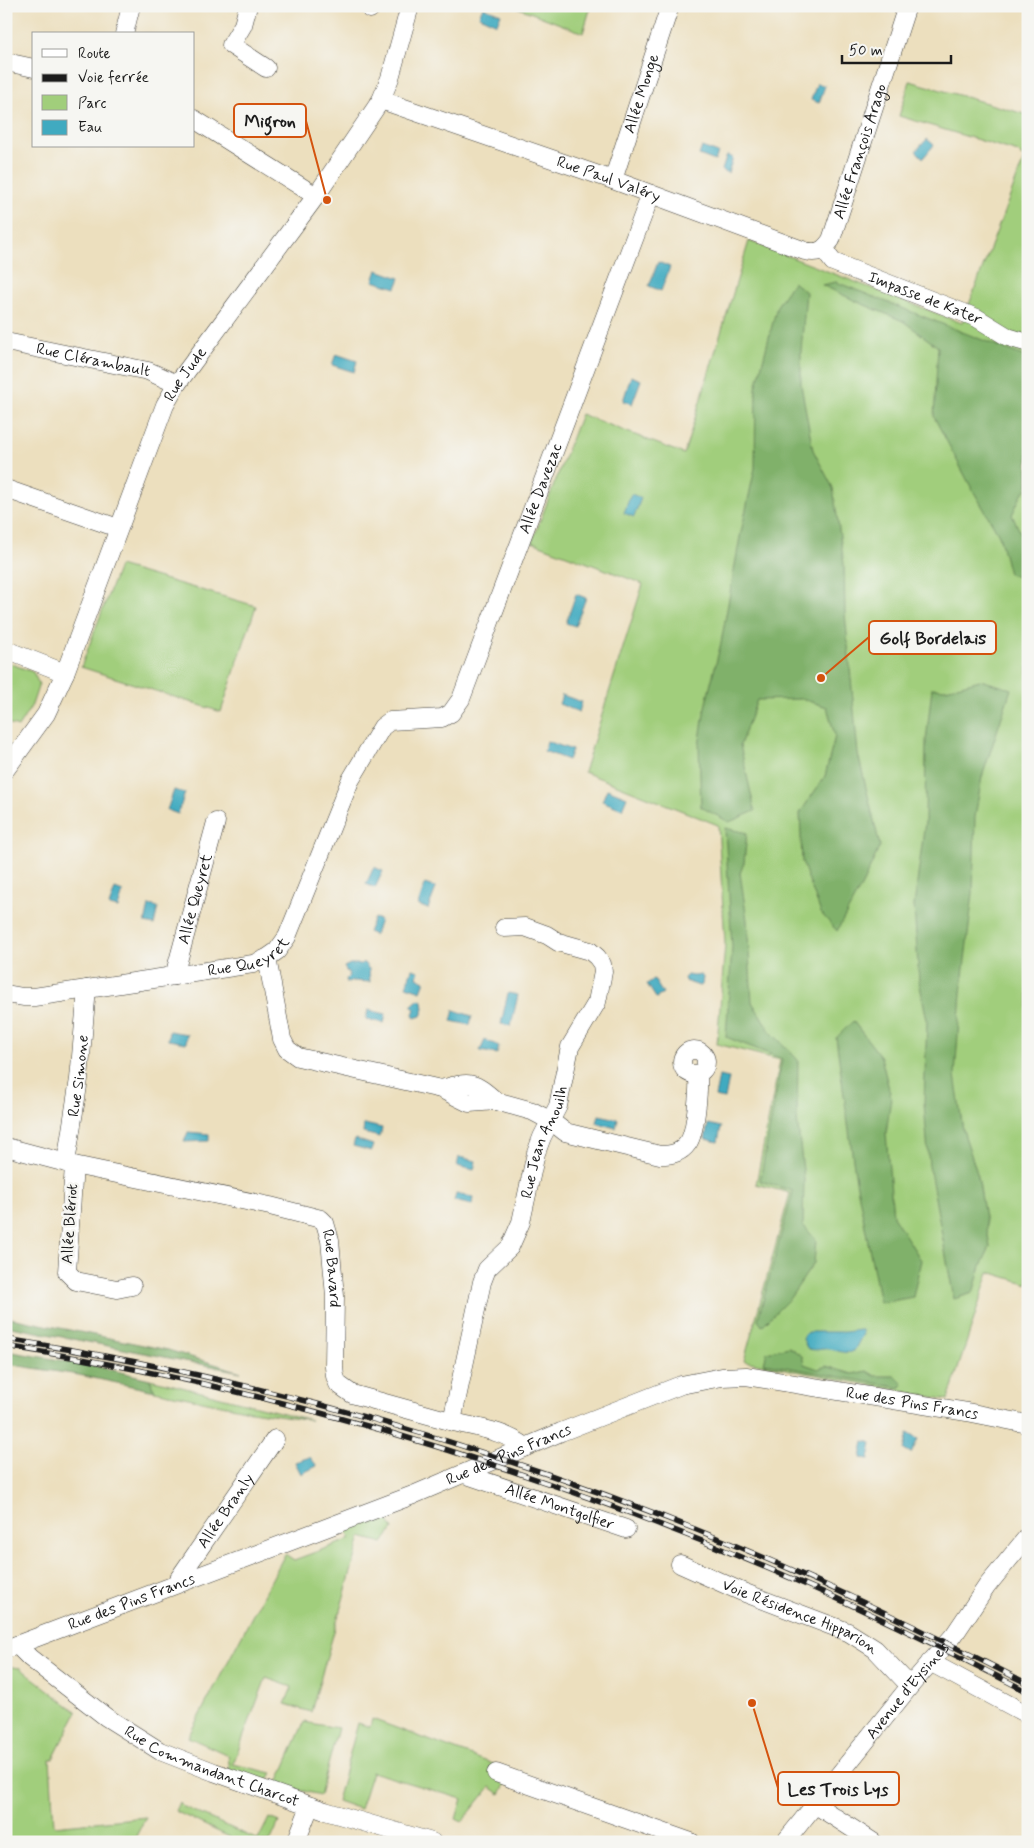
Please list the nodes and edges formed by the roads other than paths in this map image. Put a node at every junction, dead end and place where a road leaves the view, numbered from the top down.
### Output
1 (131, 6) edge
2 (248, 6) edge
3 (410, 6) edge
4 (670, 6) edge
5 (907, 6) edge
6 (124, 32) edge
7 (6, 62) edge
8 (32, 68) edge
9 (266, 68) dead end
10 (382, 100) junction
11 (195, 120) edge
12 (613, 180) junction
13 (651, 194) junction
14 (316, 196) junction
15 (827, 245) junction
16 (6, 342) edge
17 (1028, 343) edge
18 (177, 384) junction
19 (6, 489) edge
20 (118, 528) junction
21 (6, 650) edge
22 (65, 673) junction
23 (382, 727) joint
24 (6, 769) edge
25 (216, 822) dead end
26 (504, 928) dead end
27 (267, 958) junction
28 (174, 976) junction
29 (87, 989) junction
30 (6, 994) edge
31 (698, 1074) dead end
32 (552, 1121) junction
33 (6, 1147) edge
34 (70, 1164) junction
35 (132, 1286) dead end
36 (452, 1421) junction
37 (1028, 1424) edge
38 (275, 1439) dead end
39 (526, 1447) junction
40 (464, 1474) junction
41 (626, 1529) dead end
42 (1028, 1536) edge
43 (680, 1564) dead end
44 (176, 1584) junction
45 (11, 1647) edge
46 (930, 1662) junction
47 (910, 1686) junction
48 (1028, 1715) edge
49 (496, 1773) dead end
50 (816, 1805) junction
51 (310, 1806) junction
52 (296, 1842) edge
53 (432, 1842) edge
54 (691, 1842) edge
55 (785, 1842) edge
56 (873, 1842) edge

1 - 6 street
2 - 9 street
3 - 10 street, Rue Jude
4 - 12 street, Allée Monge
5 - 15 street, Allée François Arago
7 - 8 street
10 - 12 street, Rue Paul Valéry
10 - 14 street, Rue Jude
11 - 14 street
12 - 13 street, Rue Paul Valéry
13 - 15 street, Rue Paul Valéry
13 - 23 street, Allée Davezac
14 - 18 street, Rue Jude
15 - 17 street, Impasse de Kater
16 - 18 street, Rue Clérambault
18 - 20 street, Rue Jude
19 - 20 street
20 - 22 street, Rue Jude
21 - 22 street
22 - 24 street, Rue Jude
23 - 27 street, Rue Queyret
25 - 28 street, Allée Queyret
26 - 32 street, Rue Jean Anouilh
27 - 28 street, Rue Queyret
27 - 32 street
28 - 29 street, Rue Queyret
29 - 30 street, Rue Queyret
29 - 34 street, Rue Simone
31 - 32 street
32 - 36 street, Rue Jean Anouilh
33 - 34 street, Rue Bavard
34 - 35 street, Allée Blériot
34 - 36 street, Rue Bavard
36 - 39 street, Rue Bavard
37 - 39 street, Rue des Pins Francs
38 - 44 street, Allée Branly
39 - 40 street, Rue des Pins Francs
40 - 41 street, Allée Montgolfier
40 - 44 street, Rue des Pins Francs
42 - 46 street, Avenue d'Eysines
43 - 47 street, Voie Résidence Hipparion
44 - 45 street, Rue des Pins Francs
45 - 51 street, Rue Commandant Charcot
46 - 47 street, Avenue d'Eysines
46 - 48 street
47 - 50 street, Avenue d'Eysines
49 - 54 street
50 - 55 street, Avenue d'Eysines
50 - 56 street
51 - 52 street
51 - 53 street, Rue Commandant Charcot

